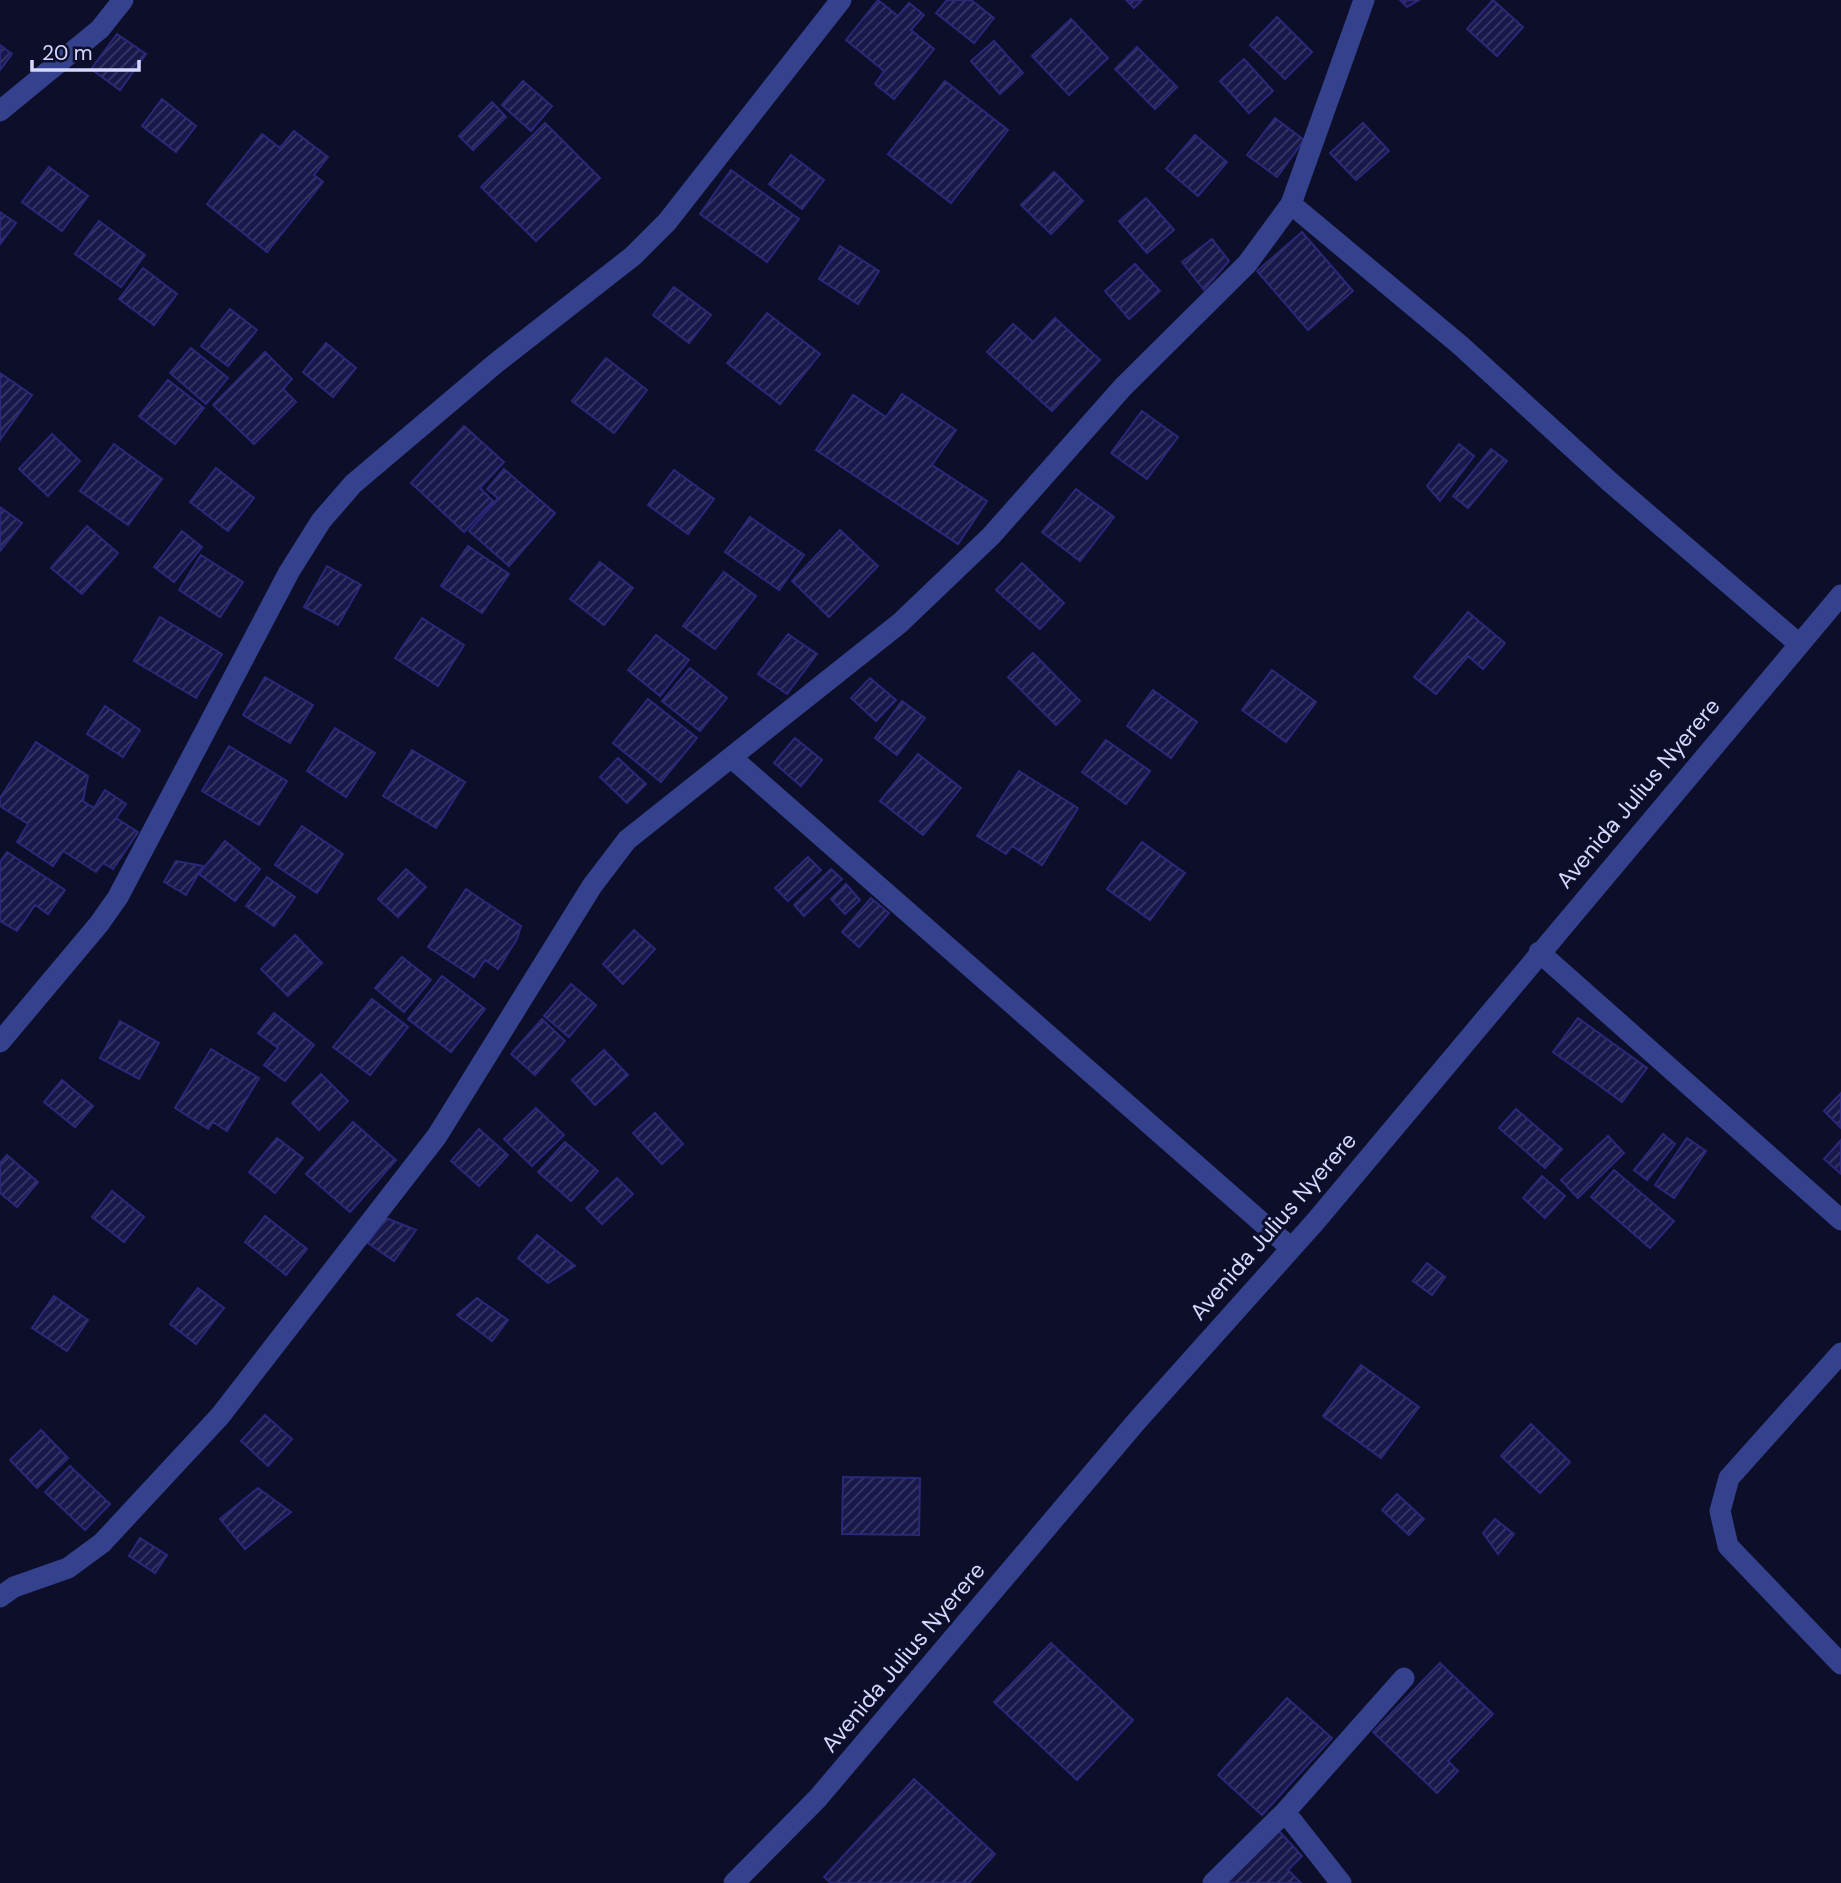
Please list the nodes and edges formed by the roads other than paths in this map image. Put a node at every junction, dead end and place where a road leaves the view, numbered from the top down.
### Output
1 (123, 0) edge
2 (841, 0) edge
3 (1364, 0) edge
4 (0, 111) edge
5 (1291, 204) junction
6 (1841, 595) edge
7 (1799, 644) junction
8 (732, 758) junction
9 (1539, 952) junction
10 (0, 1042) edge
11 (1841, 1220) edge
12 (1291, 1248) junction
13 (1841, 1353) edge
14 (0, 1571) edge
15 (7, 1592) edge
16 (1841, 1664) edge
17 (1404, 1678) dead end
18 (1285, 1812) junction
19 (734, 1883) edge
20 (1213, 1883) edge
21 (1341, 1883) edge

1 - 4 street
2 - 10 street
3 - 5 street
5 - 7 street
5 - 8 street
6 - 7 street, Avenida Julius Nyerere
7 - 9 street, Avenida Julius Nyerere
8 - 12 street
8 - 15 street
9 - 11 street
9 - 12 street, Avenida Julius Nyerere
12 - 19 street, Avenida Julius Nyerere
13 - 16 street
14 - 15 street
17 - 18 street
18 - 20 street
18 - 21 street

